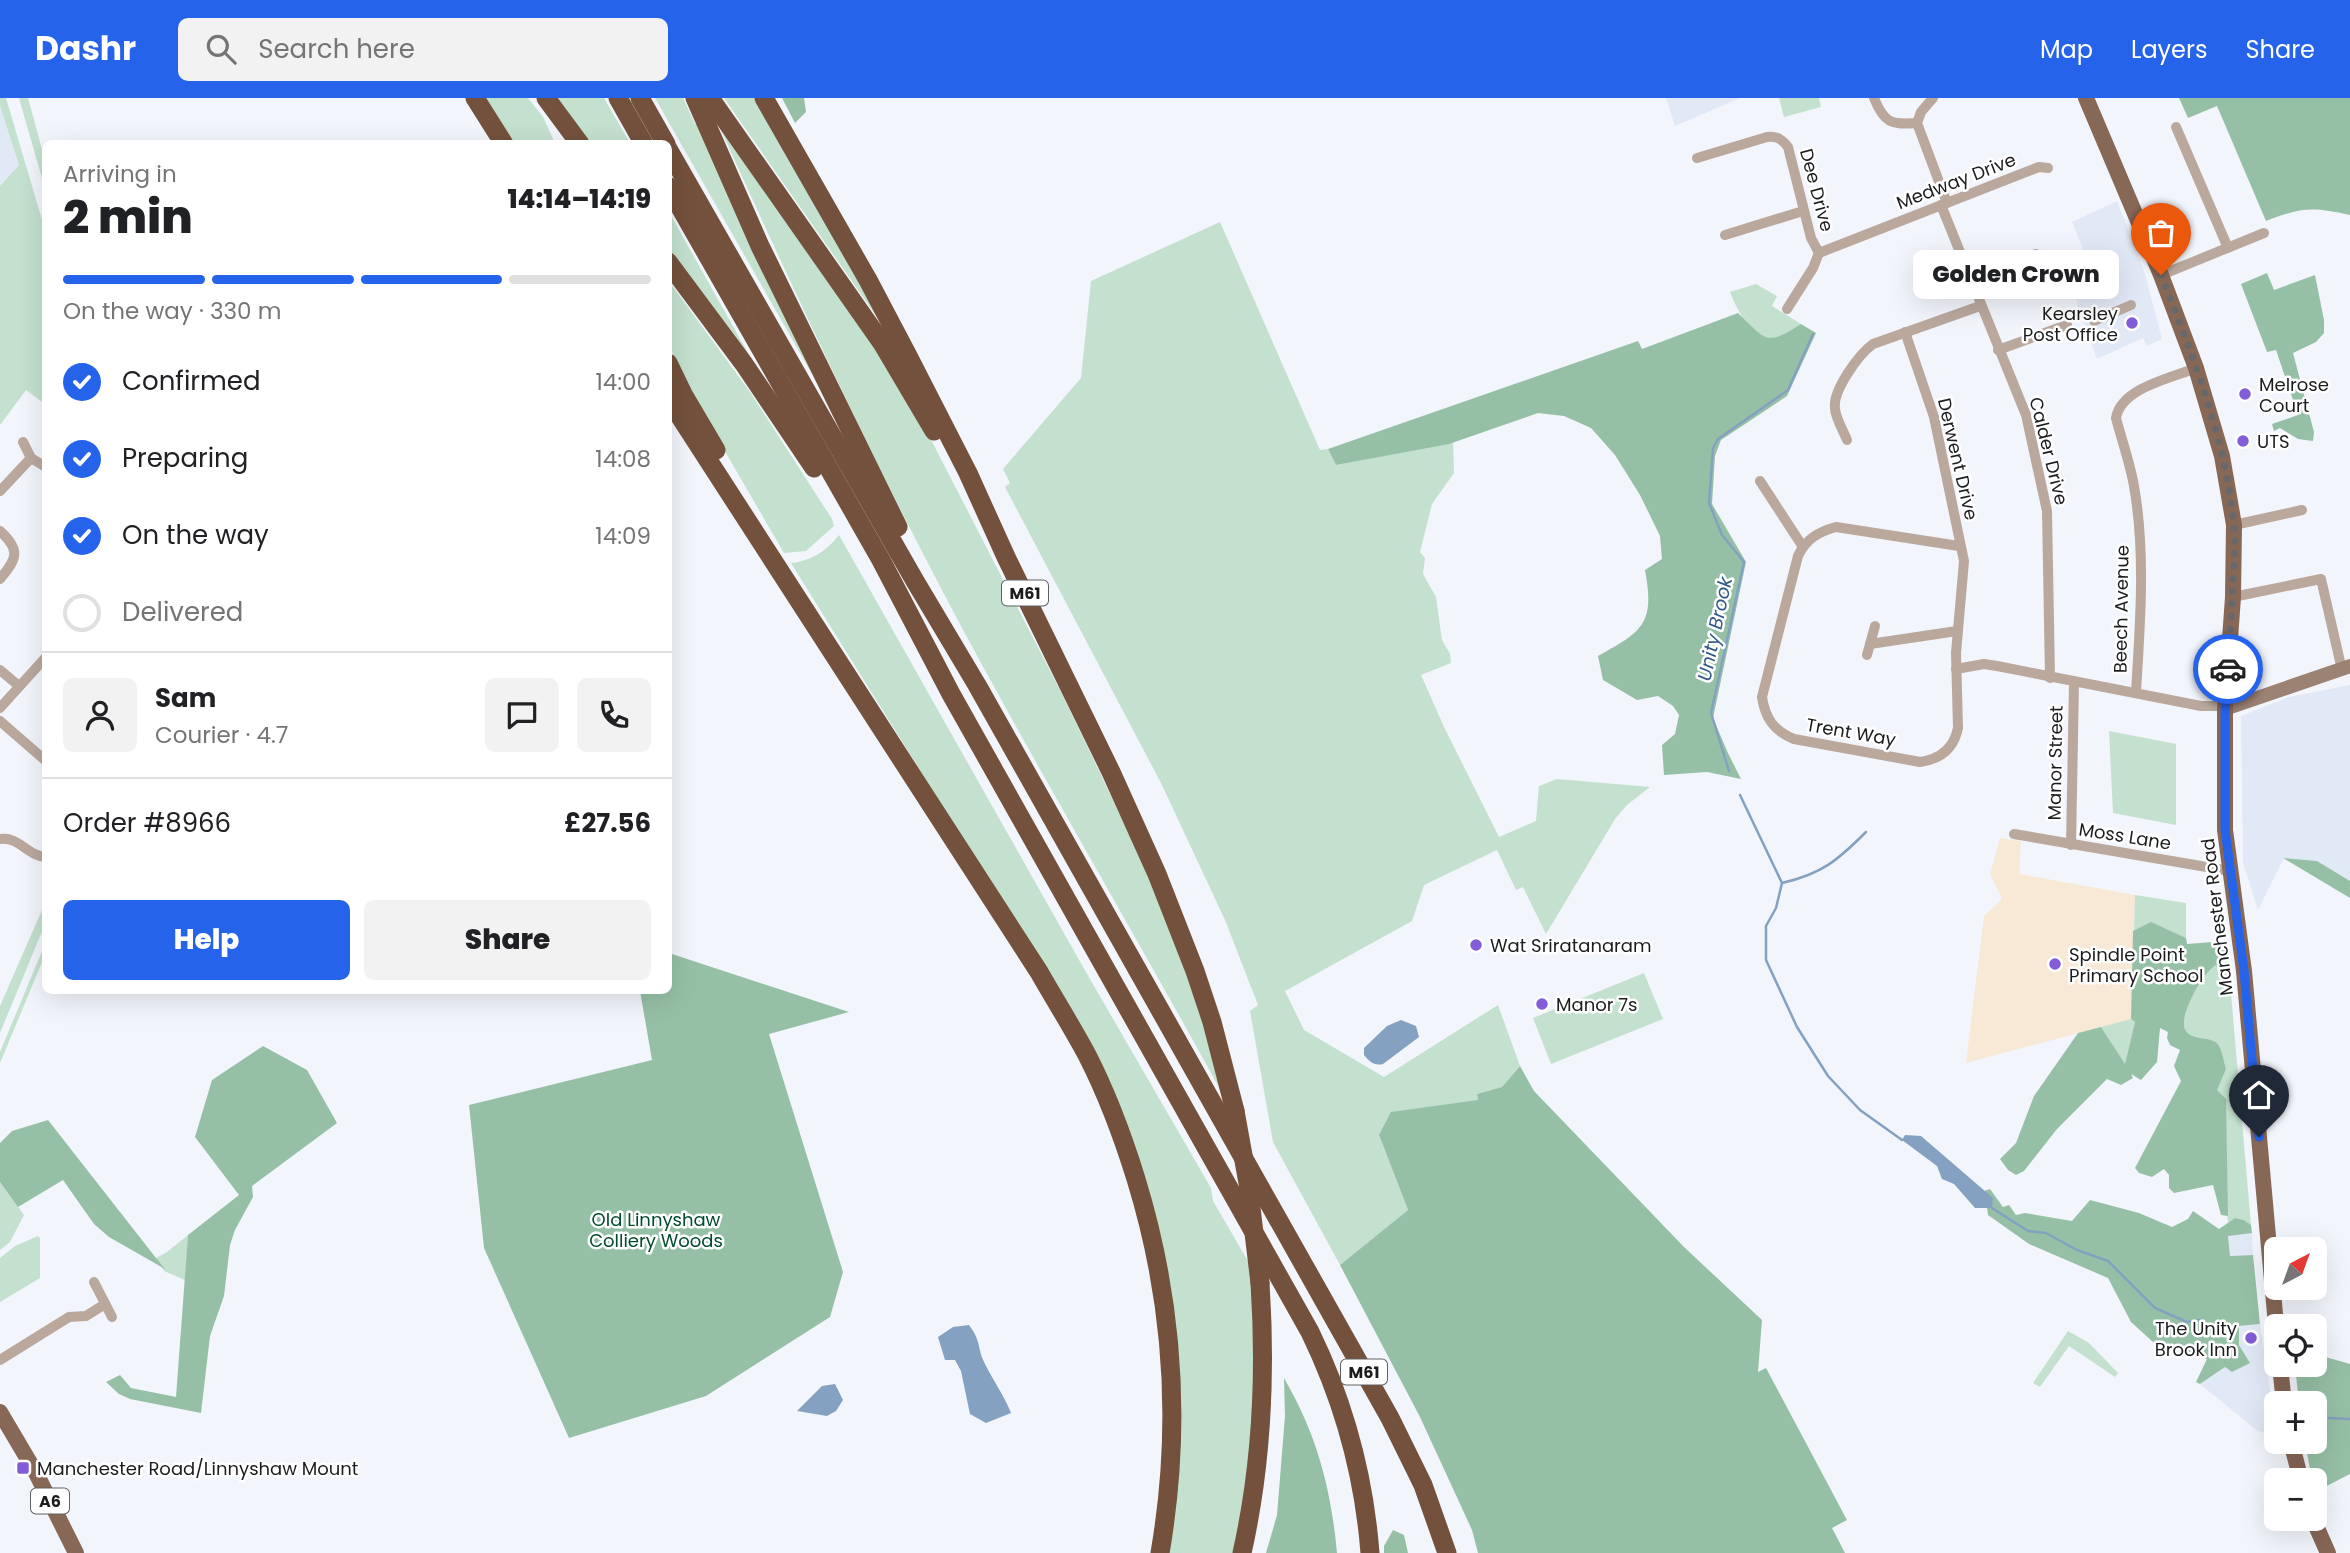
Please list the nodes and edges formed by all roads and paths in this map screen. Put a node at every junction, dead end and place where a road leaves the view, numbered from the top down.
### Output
1 (475, 98) edge
2 (546, 98) edge
3 (618, 98) edge
4 (640, 98) edge
5 (695, 98) edge
6 (710, 98) edge
7 (764, 98) edge
8 (1874, 98) edge
9 (1933, 98) edge
10 (2086, 98) edge
11 (1917, 123) junction
12 (2176, 127) dead end
13 (501, 140) edge
14 (564, 140) edge
15 (577, 140) edge
16 (642, 140) edge
17 (664, 140) edge
18 (672, 156) edge
19 (1697, 157) dead end
20 (2049, 168) dead end
21 (672, 193) edge
22 (1944, 204) junction
23 (1802, 211) junction
24 (2264, 233) dead end
25 (1726, 237) dead end
26 (2228, 248) junction
27 (1819, 253) junction
28 (2036, 254) dead end
29 (672, 267) edge
30 (2161, 275) junction
31 (1970, 280) junction
32 (2131, 305) dead end
33 (1980, 306) junction
34 (1785, 307) dead end
35 (2094, 321) dead end
36 (2067, 325) dead end
37 (1905, 332) junction
38 (1998, 350) junction
39 (2196, 369) junction
40 (672, 371) edge
41 (672, 404) edge
42 (1847, 440) dead end
43 (23, 442) dead end
44 (31, 458) junction
45 (42, 465) edge
46 (1760, 481) dead end
47 (0, 491) edge
48 (2302, 509) dead end
49 (2234, 525) junction
50 (0, 531) edge
51 (1959, 545) junction
52 (1803, 547) junction
53 (1006, 557) junction
54 (0, 579) edge
55 (1961, 595) joint
56 (2233, 597) junction
57 (1875, 626) dead end
58 (1957, 631) junction
59 (42, 661) edge
60 (2346, 668) edge
61 (1956, 669) junction
62 (0, 670) edge
63 (2050, 678) junction
64 (2074, 683) junction
65 (977, 685) junction
66 (19, 686) junction
67 (2136, 692) junction
68 (951, 694) junction
69 (0, 708) edge
70 (2225, 708) junction
71 (0, 721) edge
72 (896, 751) junction
73 (42, 758) edge
74 (2014, 834) dead end
75 (0, 839) edge
76 (2071, 845) junction
77 (42, 857) edge
78 (2230, 871) junction
79 (94, 1282) dead end
80 (105, 1304) junction
81 (2275, 1314) edge
82 (113, 1317) dead end
83 (0, 1360) edge
84 (0, 1412) edge
85 (2318, 1531) edge
86 (76, 1553) edge
87 (1160, 1553) edge
88 (1242, 1553) edge
89 (1370, 1553) edge
90 (1447, 1553) edge
91 (2328, 1553) edge

1 - 13 highway
2 - 14 highway
2 - 15 highway
3 - 16 highway
4 - 17 highway
5 - 65 highway, M61
6 - 53 highway, M61
7 - 53 highway, M61
8 - 11 street
9 - 11 street
10 - 30 main road, Manchester Road
11 - 22 street, Calder Drive
12 - 26 street
18 - 65 highway, M61
19 - 23 street, Dee Drive
20 - 22 street, Medway Drive
21 - 68 highway, M61
22 - 27 street, Medway Drive
22 - 31 street, Calder Drive
23 - 25 street
23 - 27 street, Dee Drive
24 - 26 street
26 - 30 street
27 - 34 street
28 - 31 street
29 - 68 highway, M61
30 - 39 main road, Manchester Road
31 - 33 street, Calder Drive
32 - 35 street
33 - 37 street
33 - 38 street, Calder Drive
36 - 38 street
37 - 42 street
37 - 51 street, Derwent Drive
38 - 63 street, Calder Drive
39 - 49 main road, Manchester Road
39 - 67 street, Beech Avenue
40 - 72 highway
41 - 72 highway
43 - 44 street
44 - 45 street
44 - 47 street
46 - 52 street
48 - 49 street
49 - 56 main road, Manchester Road
50 - 54 street
51 - 52 street
51 - 55 street, Derwent Drive
52 - 61 street, Trent Way
53 - 88 highway, M61, bridge
55 - 58 street, Trent Way
56 - 60 street
56 - 70 main road, Manchester Road
57 - 58 street
58 - 61 street, Trent Way
59 - 66 street
60 - 70 street
61 - 63 street
62 - 66 street
63 - 64 street
64 - 67 street
64 - 76 street, Manor Street
65 - 90 highway, M61
66 - 69 street
67 - 70 street
68 - 89 highway, M61
70 - 78 main road, Manchester Road
71 - 73 street
72 - 87 highway
74 - 76 street, Moss Lane
75 - 77 street
76 - 78 street, Moss Lane
78 - 81 main road, Manchester Road
79 - 80 street
80 - 82 street
80 - 83 street
84 - 86 main road, A6
85 - 91 main road

